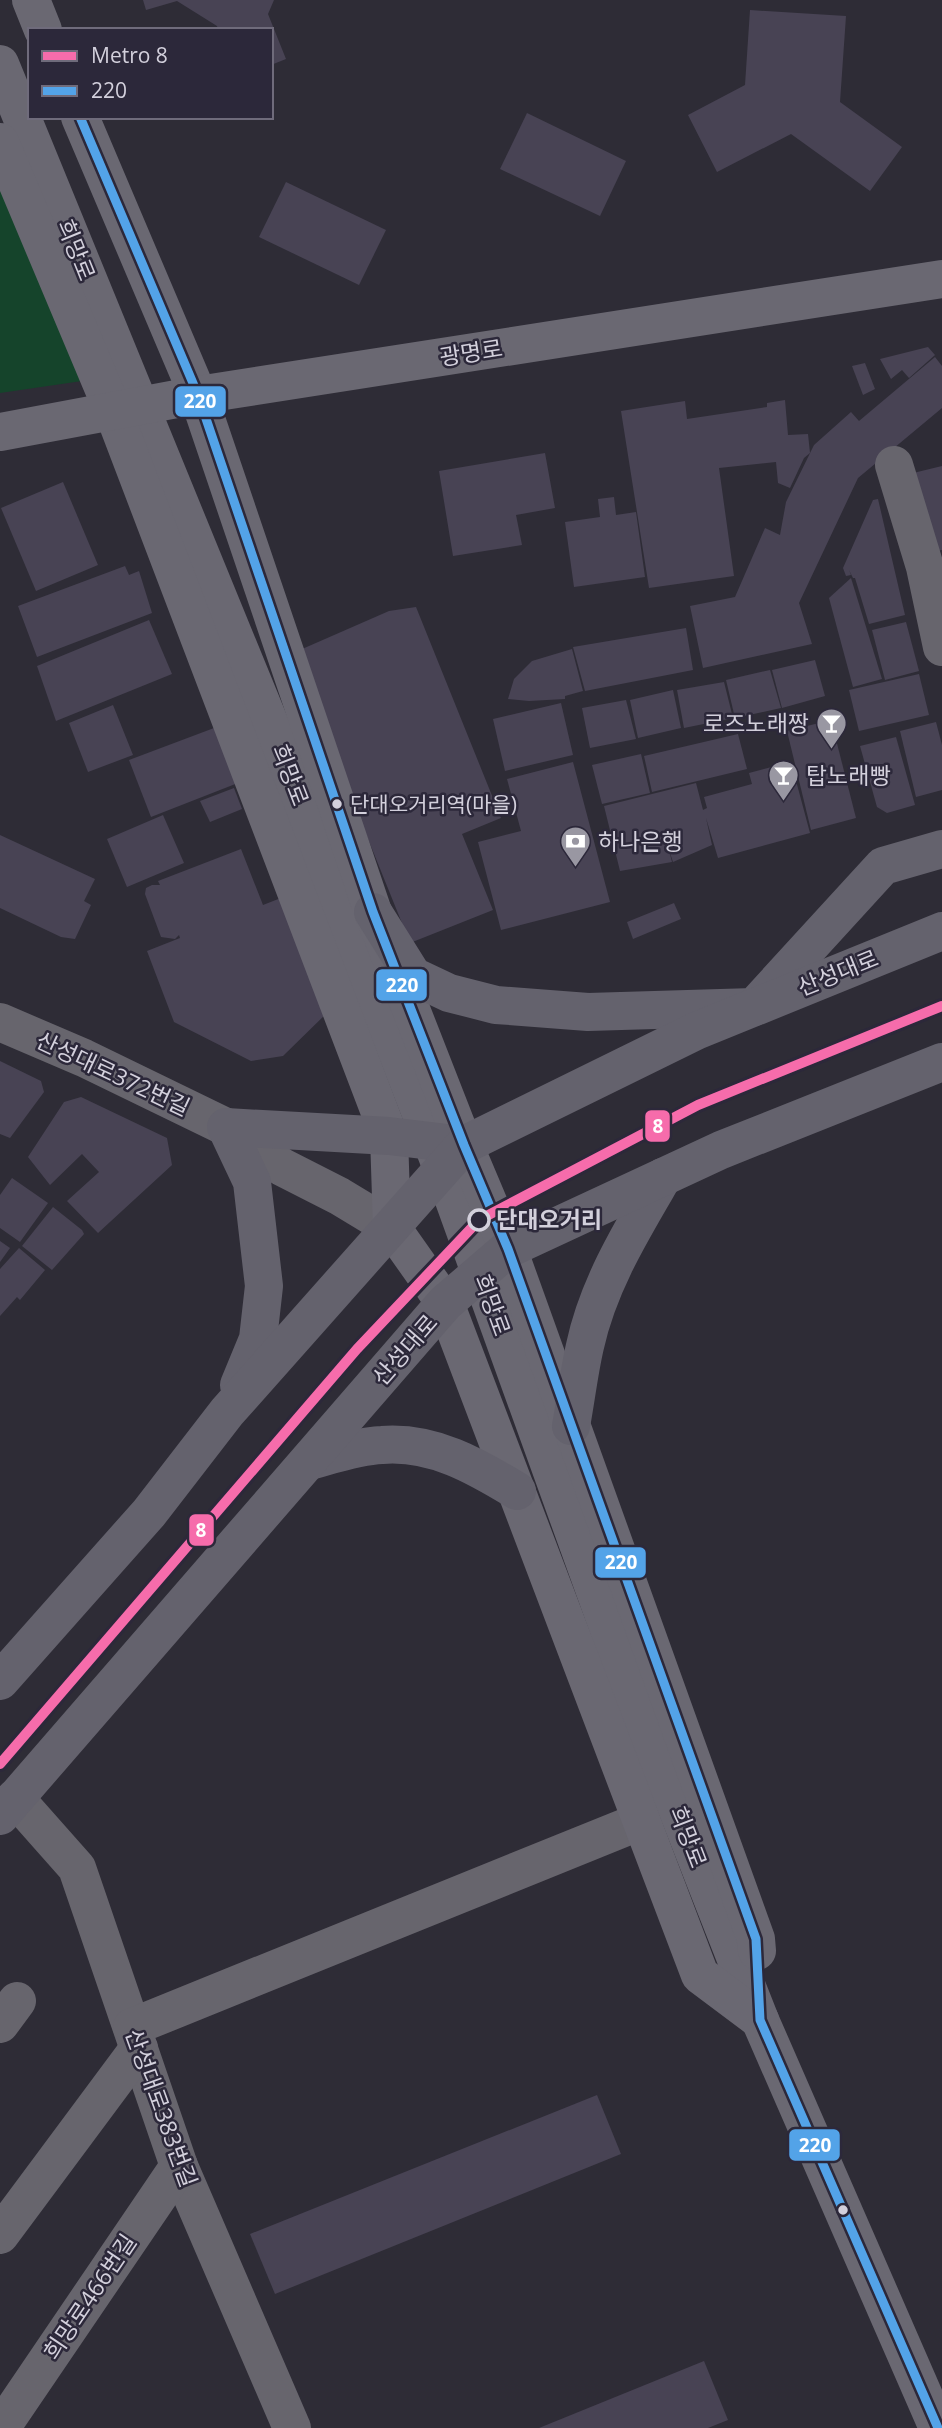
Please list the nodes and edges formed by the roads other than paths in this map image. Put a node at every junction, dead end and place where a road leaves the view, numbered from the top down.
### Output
1 (31, 0) edge
2 (42, 28) edge
3 (3, 72) edge
4 (81, 119) edge
5 (0, 142) edge
6 (942, 279) edge
7 (198, 395) junction
8 (113, 411) junction
9 (0, 432) edge
10 (894, 465) dead end
11 (942, 647) edge
12 (942, 849) edge
13 (373, 912) junction
14 (942, 931) edge
15 (754, 1007) junction
16 (0, 1023) edge
17 (942, 1062) edge
18 (226, 1127) junction
19 (388, 1136) junction
20 (464, 1145) junction
21 (663, 1177) junction
22 (392, 1228) junction
23 (508, 1249) junction
24 (445, 1303) junction
25 (228, 1412) junction
26 (571, 1426) junction
27 (309, 1461) junction
28 (517, 1492) junction
29 (0, 1681) edge
30 (8, 1807) edge
31 (641, 1821) junction
32 (760, 2020) junction
33 (135, 2037) junction
34 (179, 2166) junction
35 (0, 2235) edge
36 (1, 2428) edge
37 (292, 2428) edge
38 (938, 2428) edge

1 - 2 main road
3 - 32 main road, 희망로
4 - 7 main road
5 - 8 main road
6 - 7 main road, 광명로
7 - 8 main road, 광명로
7 - 13 main road
8 - 9 main road, 광명로
8 - 19 main road
10 - 11 street
12 - 15 main road
13 - 15 main road
13 - 20 main road
14 - 15 main road, 산성대로
15 - 20 main road, 산성대로
16 - 18 street, 산성대로372번길
17 - 21 main road, 산성대로
18 - 19 main road
18 - 22 street, 산성대로372번길
18 - 25 main road
19 - 20 main road
19 - 22 main road
20 - 22 main road, 산성대로
20 - 23 main road
21 - 23 main road, 산성대로
21 - 26 main road
22 - 24 main road
22 - 25 main road, 산성대로
23 - 24 main road, 산성대로
23 - 26 main road
24 - 27 main road, 산성대로
24 - 28 main road
25 - 29 main road, 산성대로
26 - 32 main road
27 - 28 main road
27 - 30 main road, 산성대로
28 - 31 main road
30 - 33 street, 산성대로383번길
31 - 32 main road
31 - 33 street
32 - 38 main road, 희망로
33 - 34 street, 산성대로383번길
33 - 35 street
34 - 36 street, 희망로466번길
34 - 37 street, 산성대로383번길

